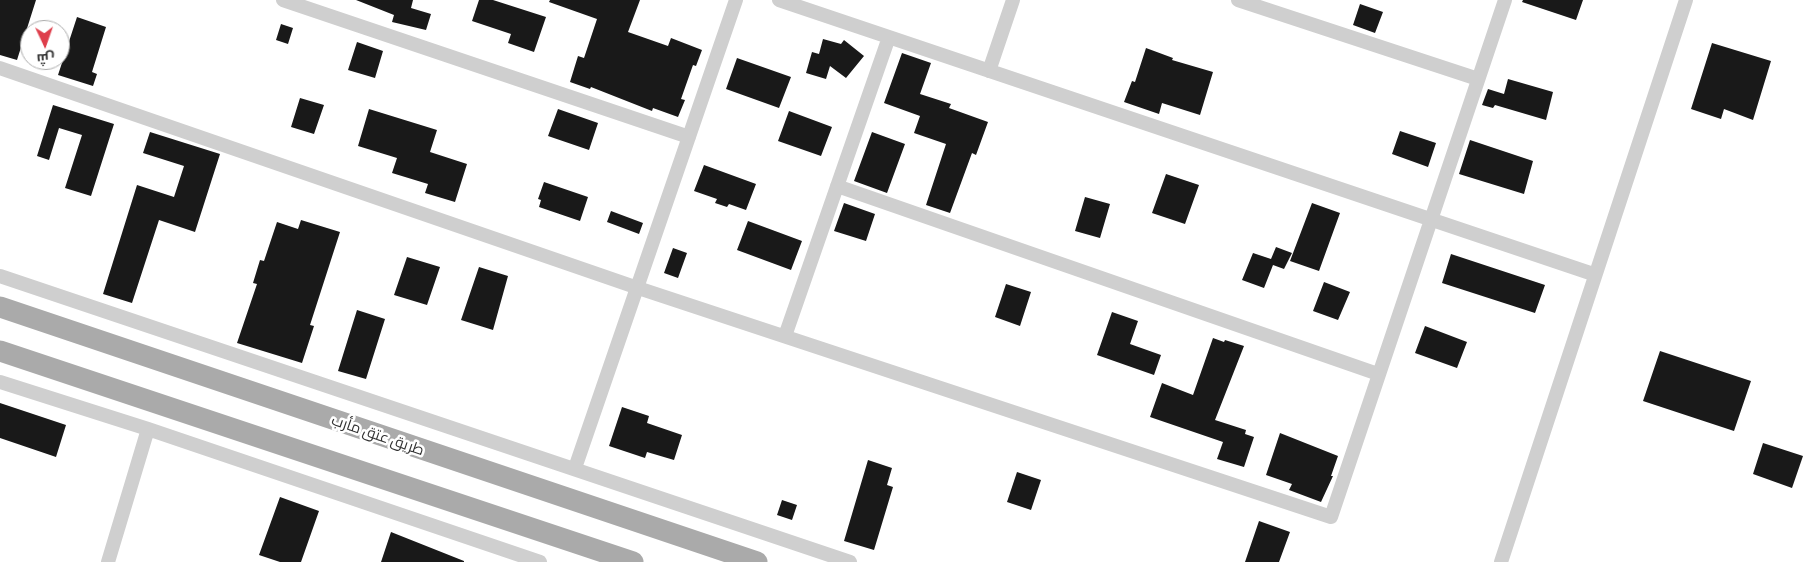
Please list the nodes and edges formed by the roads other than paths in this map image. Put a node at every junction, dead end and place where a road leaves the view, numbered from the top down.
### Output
1 (283, 0) edge
2 (736, 0) edge
3 (779, 0) edge
4 (1013, 0) edge
5 (1238, 0) edge
6 (1505, 0) edge
7 (1686, 0) edge
8 (889, 37) junction
9 (0, 68) edge
10 (989, 71) junction
11 (1478, 79) junction
12 (689, 137) junction
13 (837, 186) junction
14 (1430, 220) junction
15 (1593, 274) junction
16 (0, 276) edge
17 (638, 288) junction
18 (0, 307) edge
19 (785, 336) junction
20 (0, 351) edge
21 (1378, 374) junction
22 (0, 382) edge
23 (148, 429) junction
24 (575, 468) junction
25 (108, 562) edge
26 (540, 562) edge
27 (633, 562) edge
28 (757, 562) edge
29 (850, 562) edge
30 (1501, 562) edge

1 - 12 street
2 - 12 street
3 - 8 street
4 - 10 street
5 - 11 street
6 - 11 street
7 - 15 street
8 - 10 street
8 - 13 street
9 - 17 street
10 - 14 street
11 - 14 street
12 - 17 street
13 - 19 street
13 - 21 street
14 - 15 street
14 - 21 street
15 - 30 street
16 - 24 street
17 - 19 street
17 - 24 street
18 - 28 main road, طريق عتق مأرب
19 - 21 street
20 - 27 main road
22 - 23 street
23 - 25 street
23 - 26 street
24 - 29 street

